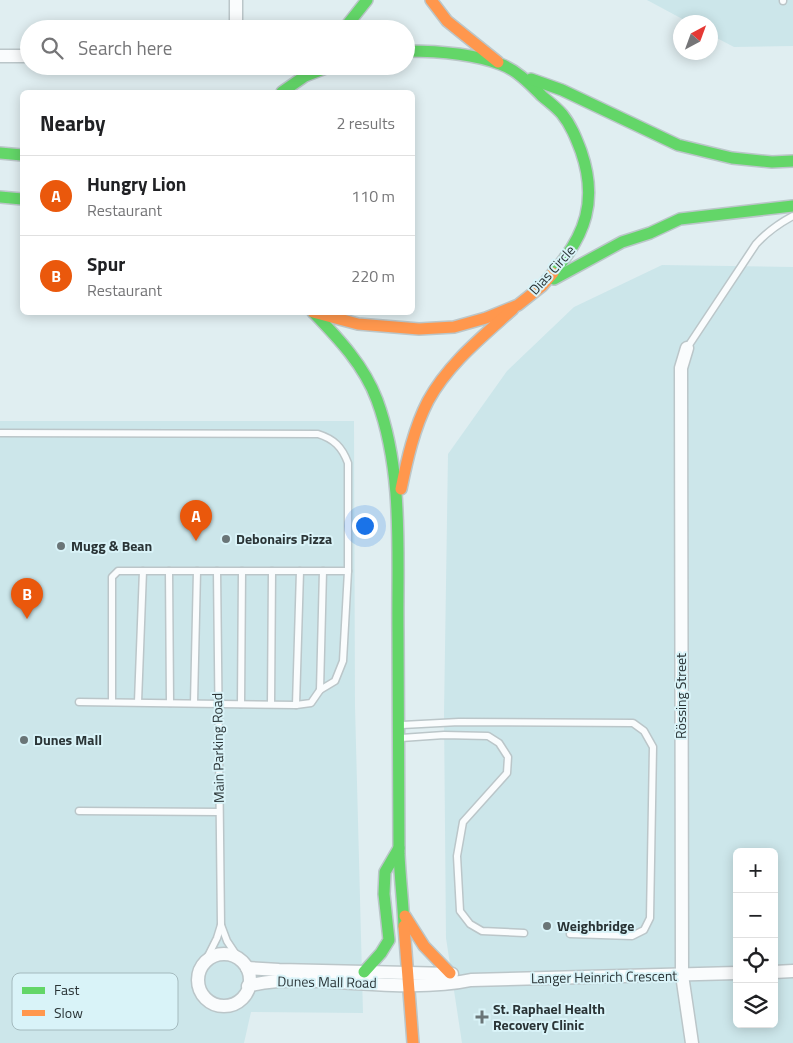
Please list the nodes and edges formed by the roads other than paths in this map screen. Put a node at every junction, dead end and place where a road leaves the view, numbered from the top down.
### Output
1 (236, 0) edge
2 (367, 0) edge
3 (431, 0) edge
4 (236, 20) edge
5 (351, 20) edge
6 (415, 51) edge
7 (0, 56) edge
8 (20, 56) edge
9 (501, 64) junction
10 (520, 75) junction
11 (304, 76) edge
12 (285, 90) edge
13 (0, 153) edge
14 (20, 155) edge
15 (793, 161) edge
16 (0, 197) edge
17 (20, 199) edge
18 (793, 206) edge
19 (793, 216) edge
20 (542, 286) junction
21 (518, 305) junction
22 (316, 315) edge
23 (324, 315) edge
24 (687, 348) joint
25 (0, 433) edge
26 (396, 509) junction
27 (143, 571) junction
28 (169, 571) junction
29 (197, 571) junction
30 (217, 571) junction
31 (242, 571) junction
32 (272, 571) junction
33 (300, 571) junction
34 (323, 571) junction
35 (348, 571) junction
36 (320, 690) junction
37 (79, 702) dead end
38 (112, 702) junction
39 (138, 702) junction
40 (170, 703) junction
41 (194, 703) junction
42 (218, 704) junction
43 (241, 704) junction
44 (271, 704) junction
45 (296, 705) junction
46 (459, 722) junction
47 (400, 725) junction
48 (461, 735) junction
49 (400, 738) junction
50 (79, 811) dead end
51 (219, 812) junction
52 (399, 848) junction
53 (403, 912) junction
54 (221, 925) junction
55 (524, 933) dead end
56 (570, 934) dead end
57 (205, 962) junction
58 (243, 964) junction
59 (793, 971) edge
60 (364, 972) junction
61 (778, 972) edge
62 (450, 973) junction
63 (733, 973) edge
64 (682, 975) junction
65 (406, 979) junction
66 (471, 980) junction
67 (248, 986) junction
68 (413, 1043) edge
69 (692, 1043) edge

1 - 4 street
2 - 5 main road
3 - 9 main road
6 - 9 main road, Dias Circle
7 - 8 street
9 - 10 main road, Dias Circle
10 - 15 main road
10 - 20 main road, Dias Circle
11 - 12 main road
13 - 14 main road
16 - 17 main road
18 - 20 main road
19 - 24 lane
20 - 21 main road, Dias Circle
21 - 23 main road, Dias Circle
21 - 26 main road
22 - 26 main road
24 - 64 street, Rössing Street
25 - 35 lane
26 - 47 main road
27 - 28 lane
27 - 38 lane
27 - 39 lane
28 - 29 lane
28 - 40 lane
29 - 30 lane
29 - 41 lane
30 - 31 lane
30 - 42 lane, Main Parking Road
31 - 32 lane
31 - 43 lane
32 - 33 lane
32 - 44 lane
33 - 34 lane
33 - 45 lane
34 - 35 lane
34 - 36 lane
35 - 36 lane
36 - 45 lane
37 - 38 lane
38 - 39 lane
39 - 40 lane
40 - 41 lane
41 - 42 lane
42 - 43 lane
42 - 51 lane, Main Parking Road
43 - 44 lane
44 - 45 lane
46 - 47 lane
46 - 48 lane
46 - 56 lane
47 - 49 main road
48 - 49 lane
48 - 55 lane
49 - 52 main road
50 - 51 lane
51 - 54 lane, Main Parking Road
52 - 53 main road
52 - 60 main road
53 - 62 main road
53 - 65 main road
54 - 57 lane, Main Parking Road
54 - 58 lane, Main Parking Road
57 - 58 street
57 - 67 street
58 - 60 street, Dunes Mall Road
58 - 67 street
59 - 61 street
60 - 65 street, Dunes Mall Road
62 - 65 street, Langer Heinrich Crescent
62 - 66 street, Langer Heinrich Crescent
63 - 64 street, Langer Heinrich Crescent
64 - 66 street, Langer Heinrich Crescent
64 - 69 street, Rössing Street
65 - 66 street, Langer Heinrich Crescent
65 - 67 street, Dunes Mall Road
65 - 68 main road

